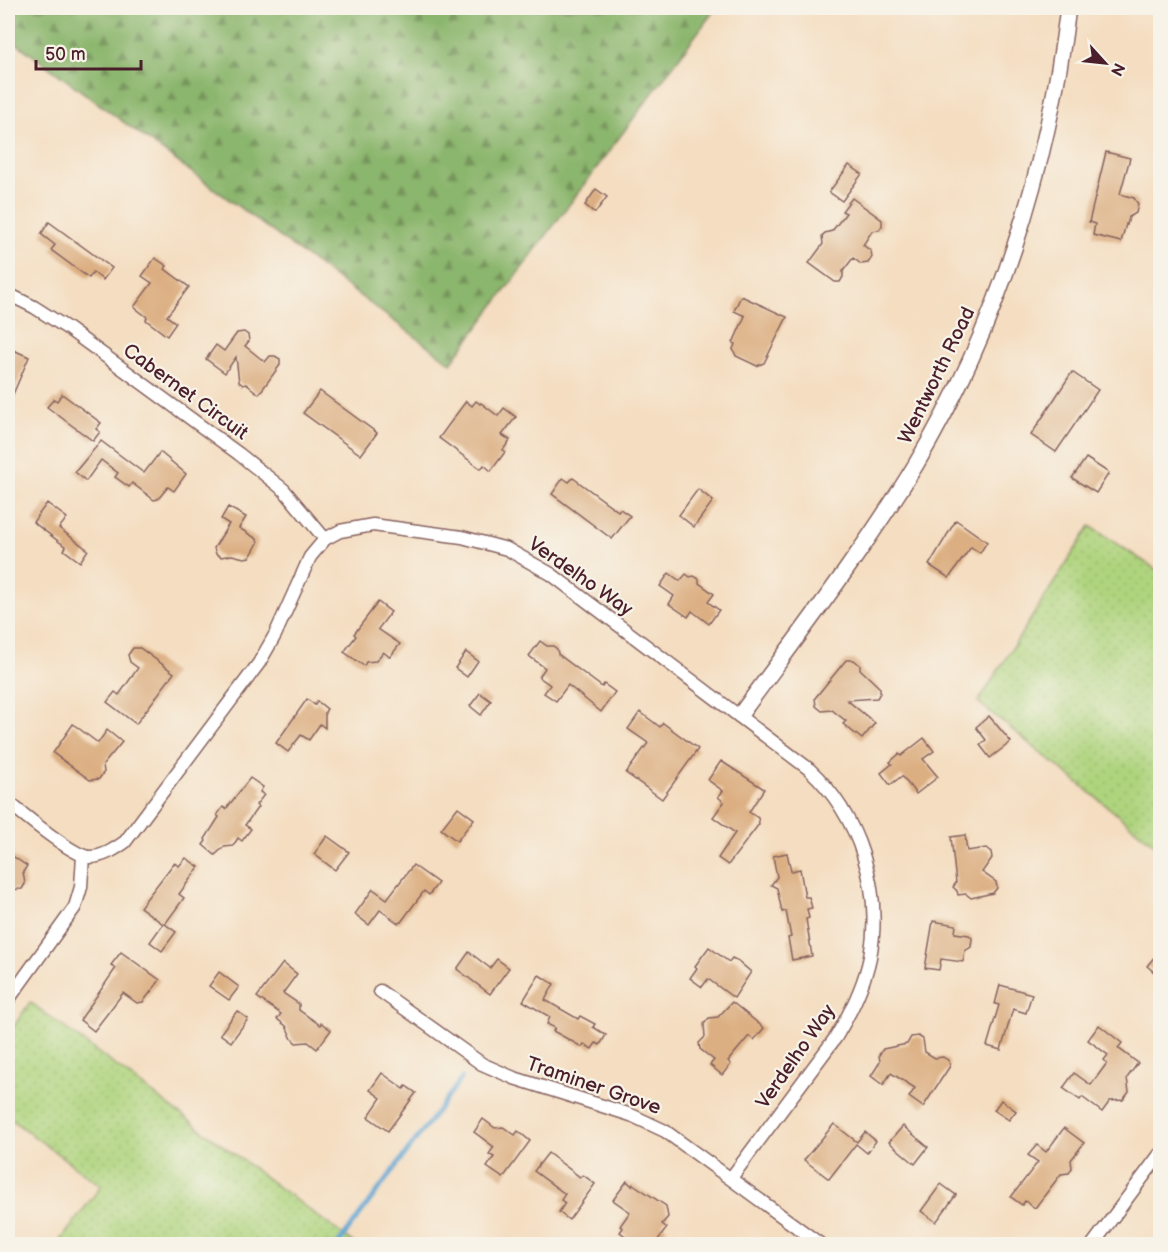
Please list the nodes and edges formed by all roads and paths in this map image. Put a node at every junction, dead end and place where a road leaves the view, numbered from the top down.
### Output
1 (1068, 8) edge
2 (8, 294) edge
3 (325, 539) junction
4 (740, 715) junction
5 (8, 802) edge
6 (83, 856) junction
7 (380, 991) dead end
8 (8, 1000) edge
9 (1161, 1154) edge
10 (731, 1178) junction
11 (820, 1245) edge
12 (1093, 1245) edge

1 - 4 street, Wentworth Road
2 - 3 street, Cabernet Circuit
3 - 4 street, Verdelho Way
3 - 6 street
4 - 10 street, Verdelho Way
5 - 6 street
6 - 8 street
7 - 10 street, Traminer Grove
9 - 12 street
10 - 11 street, Traminer Grove

